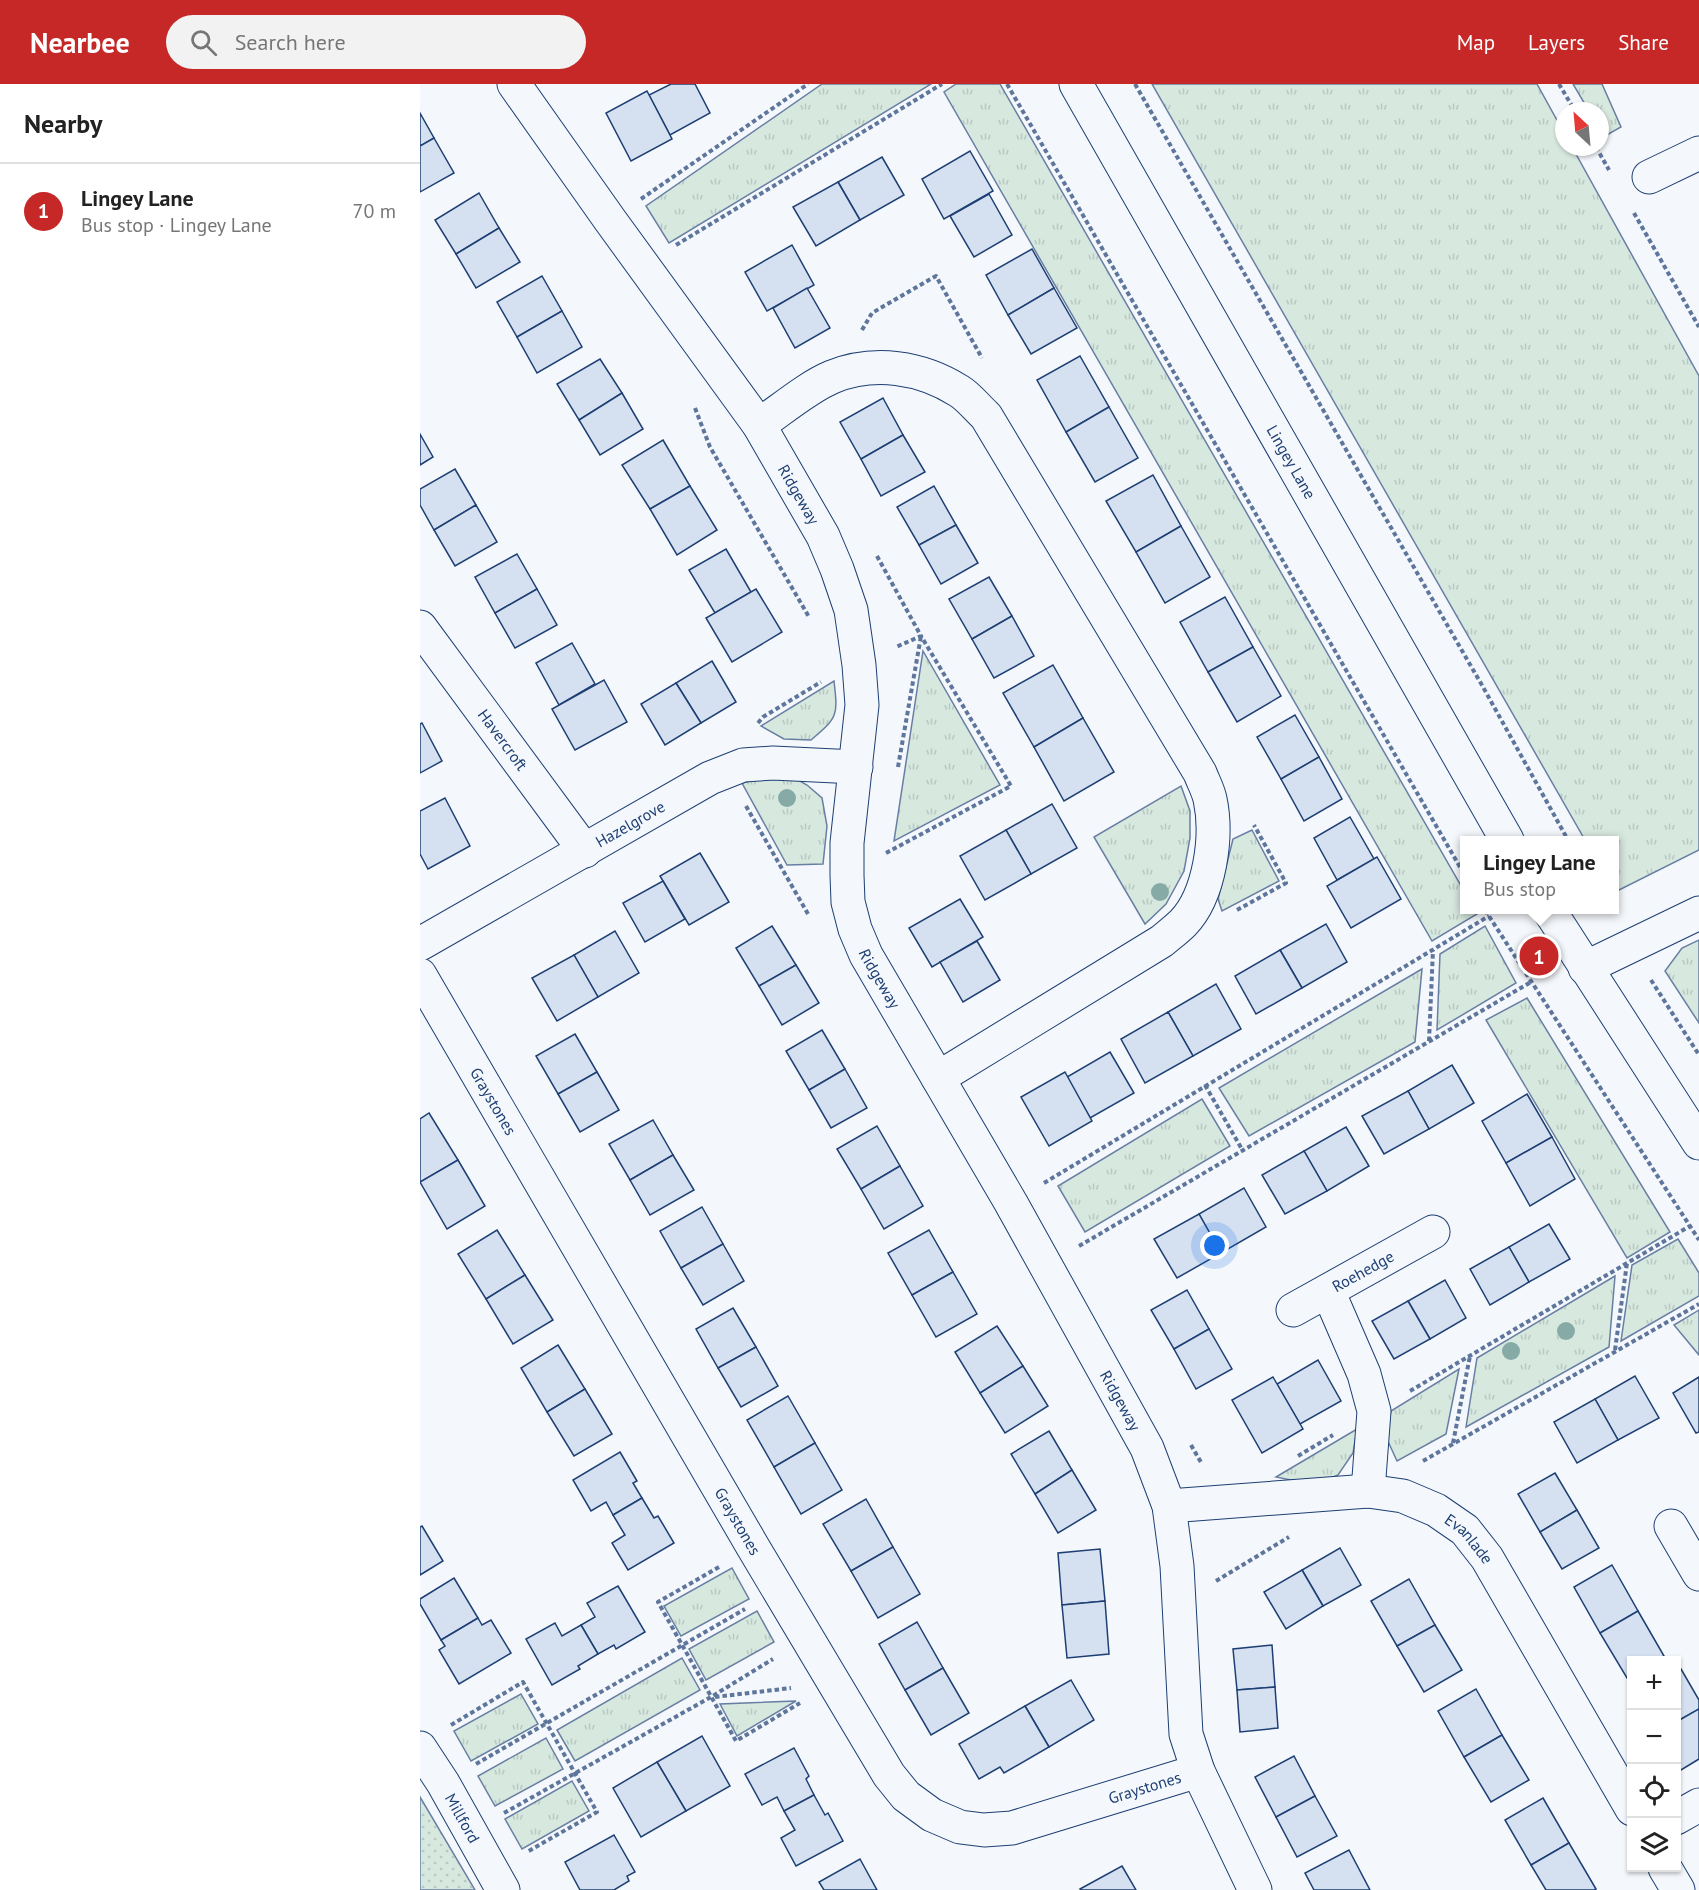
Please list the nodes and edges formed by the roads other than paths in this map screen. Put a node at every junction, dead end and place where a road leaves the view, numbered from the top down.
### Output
1 (514, 84) edge
2 (1076, 84) edge
3 (1699, 153) edge
4 (1649, 177) dead end
5 (759, 425) junction
6 (420, 627) edge
7 (856, 767) junction
8 (1505, 836) edge
9 (585, 851) junction
10 (1699, 913) edge
11 (1552, 914) edge
12 (420, 945) edge
13 (1585, 968) junction
14 (420, 975) edge
15 (938, 1078) junction
16 (1699, 1143) edge
17 (1433, 1232) dead end
18 (1328, 1291) junction
19 (1293, 1310) dead end
20 (1368, 1491) junction
21 (1169, 1506) junction
22 (1671, 1526) dead end
23 (1699, 1574) edge
24 (420, 1748) edge
25 (1198, 1771) junction
26 (1627, 1800) edge
27 (1699, 1805) edge
28 (1681, 1816) edge
29 (1667, 1872) edge
30 (498, 1881) edge
31 (1255, 1890) edge
32 (1678, 1890) edge

1 - 5 street, Ridgeway
2 - 8 street, Lingey Lane
3 - 4 street
5 - 7 street, Ridgeway
5 - 15 street
6 - 9 street, Havercroft
7 - 9 street, Hazelgrove
7 - 15 street, Ridgeway
9 - 12 street, Hazelgrove
10 - 13 street
11 - 13 street
13 - 16 street
14 - 25 street, Graystones
15 - 21 street, Ridgeway
17 - 18 street, Roehedge
18 - 19 street, Roehedge
18 - 20 street
20 - 21 street, Evanlade
20 - 26 street, Evanlade
21 - 25 street, Ridgeway
22 - 23 street
24 - 30 street, Millford
25 - 31 street, Ridgeway
27 - 28 street
29 - 32 street

